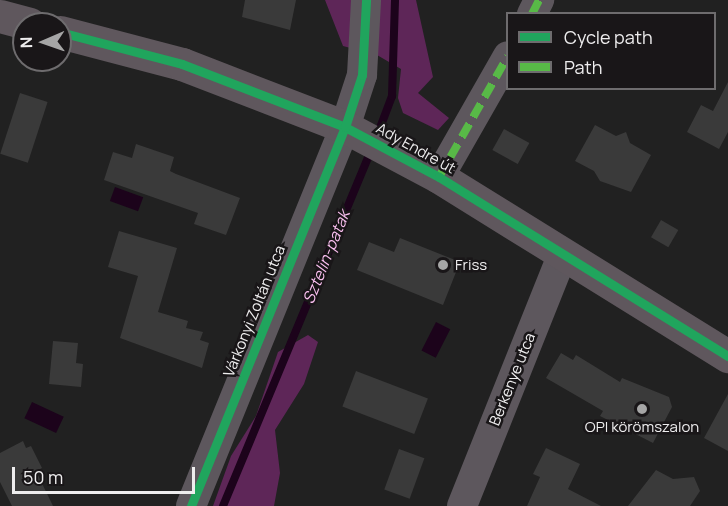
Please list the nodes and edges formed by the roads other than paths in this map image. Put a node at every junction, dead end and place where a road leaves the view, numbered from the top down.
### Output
1 (366, 0) edge
2 (72, 35) edge
3 (506, 58) edge
4 (351, 130) junction
5 (439, 177) junction
6 (563, 253) junction
7 (728, 356) edge
8 (191, 506) edge
9 (462, 506) edge

1 - 4 street, Várkonyi Zoltán utca
2 - 4 main road, Ady Endre út
3 - 5 street
4 - 5 main road, Ady Endre út
4 - 8 street, Várkonyi Zoltán utca
5 - 6 main road, Ady Endre út
6 - 7 main road, Ady Endre út
6 - 9 street, Berkenye utca

